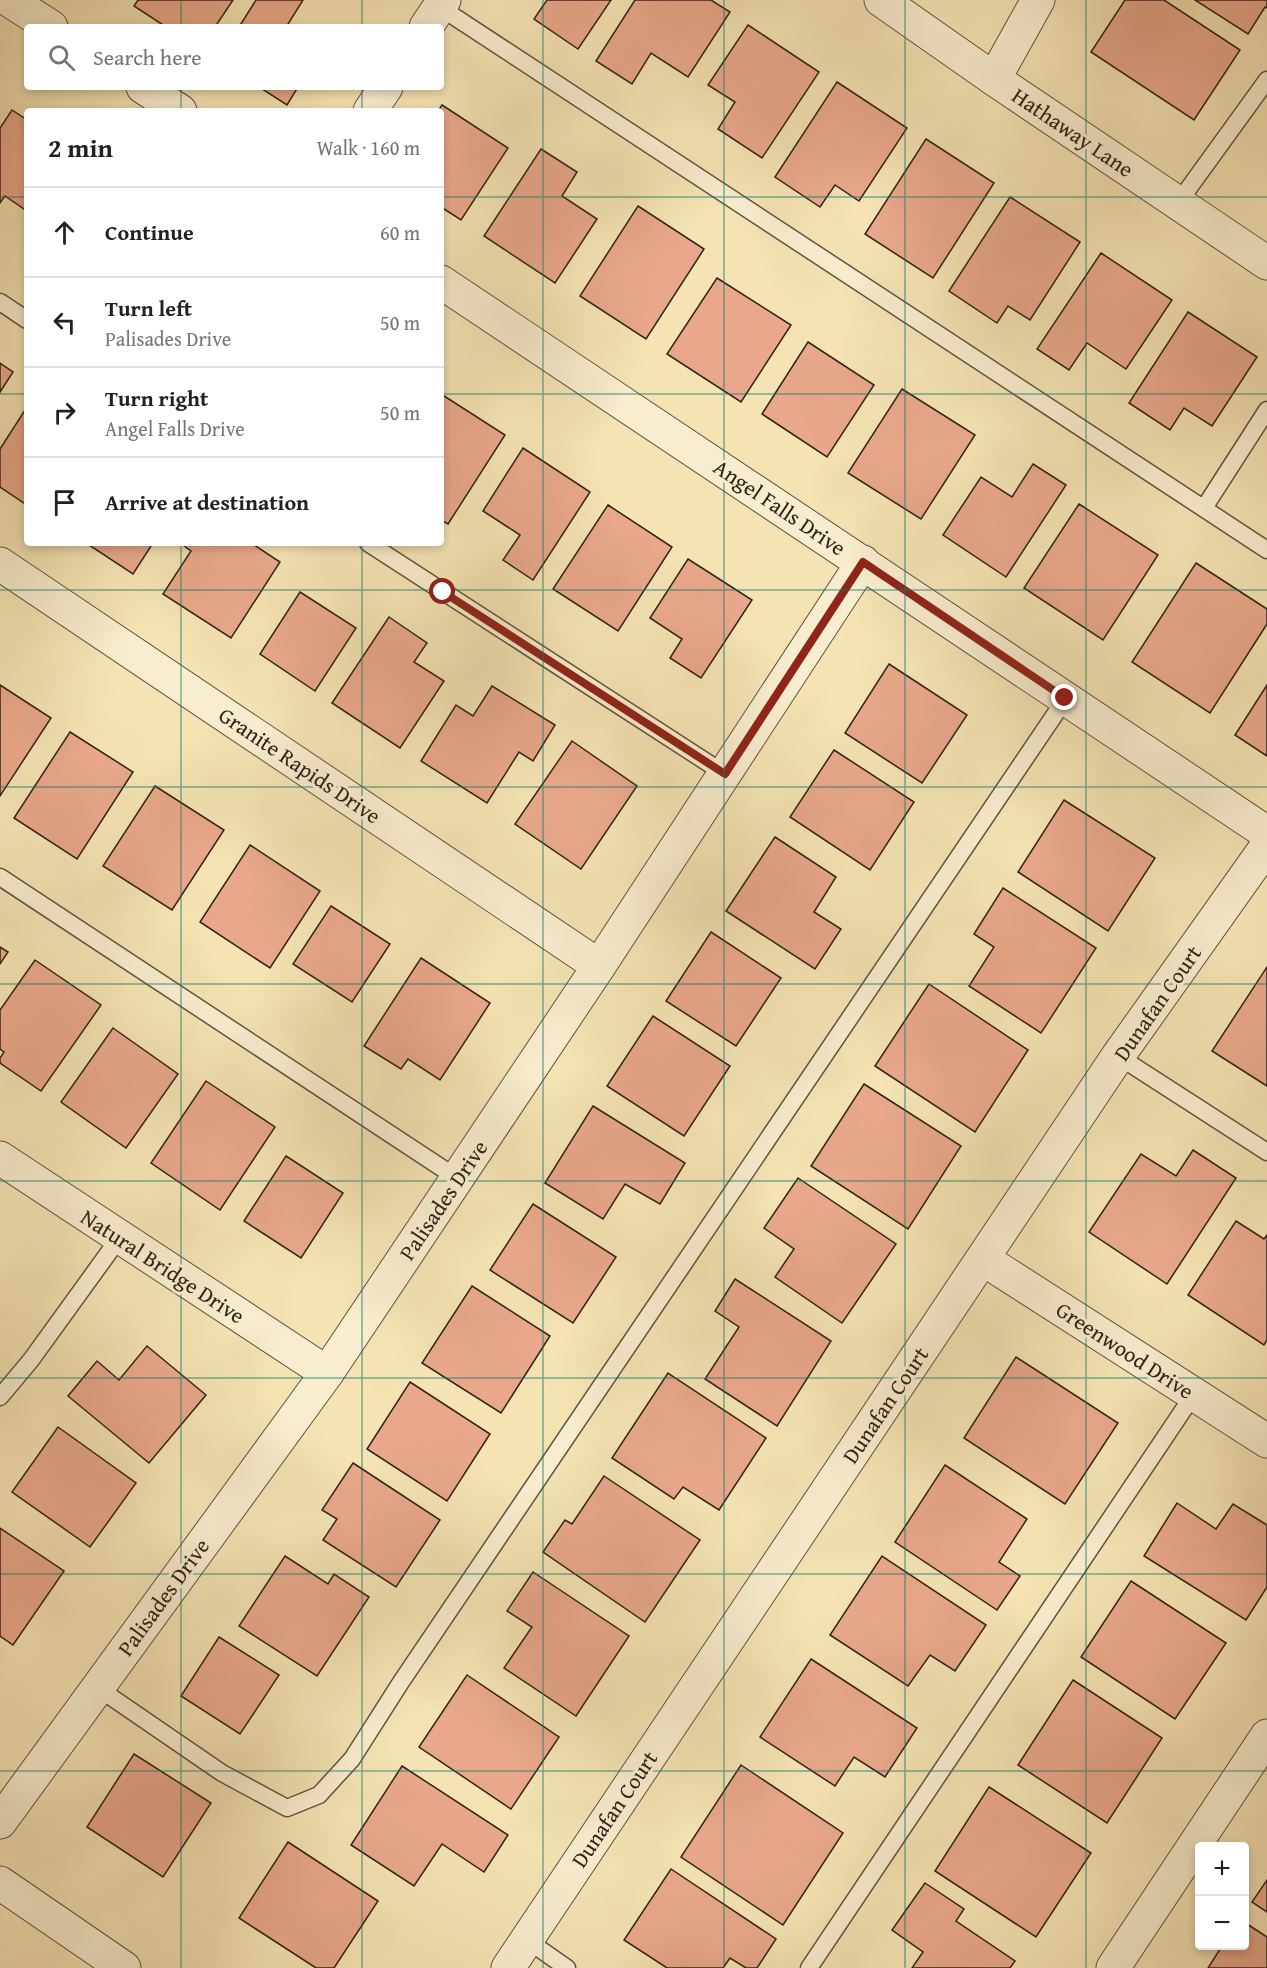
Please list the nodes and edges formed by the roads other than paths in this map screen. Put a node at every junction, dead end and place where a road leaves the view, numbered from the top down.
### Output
1 (9, 0) edge
2 (881, 0) edge
3 (1038, 0) edge
4 (434, 8) edge
5 (46, 24) edge
6 (994, 78) junction
7 (1267, 80) edge
8 (148, 90) edge
9 (384, 90) edge
10 (175, 108) edge
11 (372, 108) edge
12 (1178, 203) junction
13 (1267, 263) edge
14 (444, 284) edge
15 (0, 302) edge
16 (24, 318) edge
17 (1267, 410) edge
18 (1204, 508) junction
19 (373, 546) edge
20 (1267, 550) edge
21 (863, 562) junction
22 (0, 564) edge
23 (1065, 698) junction
24 (725, 774) junction
25 (1267, 833) edge
26 (1267, 846) edge
27 (0, 877) edge
28 (599, 966) junction
29 (1118, 1056) junction
30 (1267, 1152) edge
31 (0, 1158) edge
32 (457, 1178) junction
33 (120, 1237) junction
34 (983, 1259) junction
35 (327, 1373) junction
36 (1194, 1394) junction
37 (0, 1397) edge
38 (1267, 1441) edge
39 (98, 1688) junction
40 (1267, 1736) edge
41 (0, 1822) edge
42 (0, 1883) edge
43 (526, 1940) junction
44 (124, 1968) edge
45 (508, 1968) edge
46 (567, 1968) edge
47 (809, 1968) edge
48 (1113, 1968) edge

1 - 5 street
2 - 6 street, Hathaway Lane
3 - 6 street
4 - 18 lane
6 - 12 street, Hathaway Lane
7 - 12 lane
8 - 10 street
9 - 11 street
12 - 13 street, Hathaway Lane
14 - 21 street, Angel Falls Drive
15 - 16 lane
17 - 18 lane
18 - 20 lane
19 - 24 lane
21 - 23 street, Angel Falls Drive
21 - 24 street, Palisades Drive
22 - 28 street, Granite Rapids Drive
23 - 25 street, Angel Falls Drive
23 - 39 lane
24 - 28 street, Palisades Drive
26 - 29 street, Dunafan Court
27 - 32 lane
28 - 32 street, Palisades Drive
29 - 30 lane
29 - 34 street, Dunafan Court
31 - 33 street, Natural Bridge Drive
32 - 35 street, Palisades Drive
33 - 35 street, Natural Bridge Drive
33 - 37 lane
34 - 36 street, Greenwood Drive
34 - 43 street, Dunafan Court
35 - 39 street, Palisades Drive
36 - 38 street, Greenwood Drive
36 - 47 lane
39 - 41 street, Palisades Drive
40 - 48 street
42 - 44 street
43 - 45 street, Dunafan Court
43 - 46 lane

